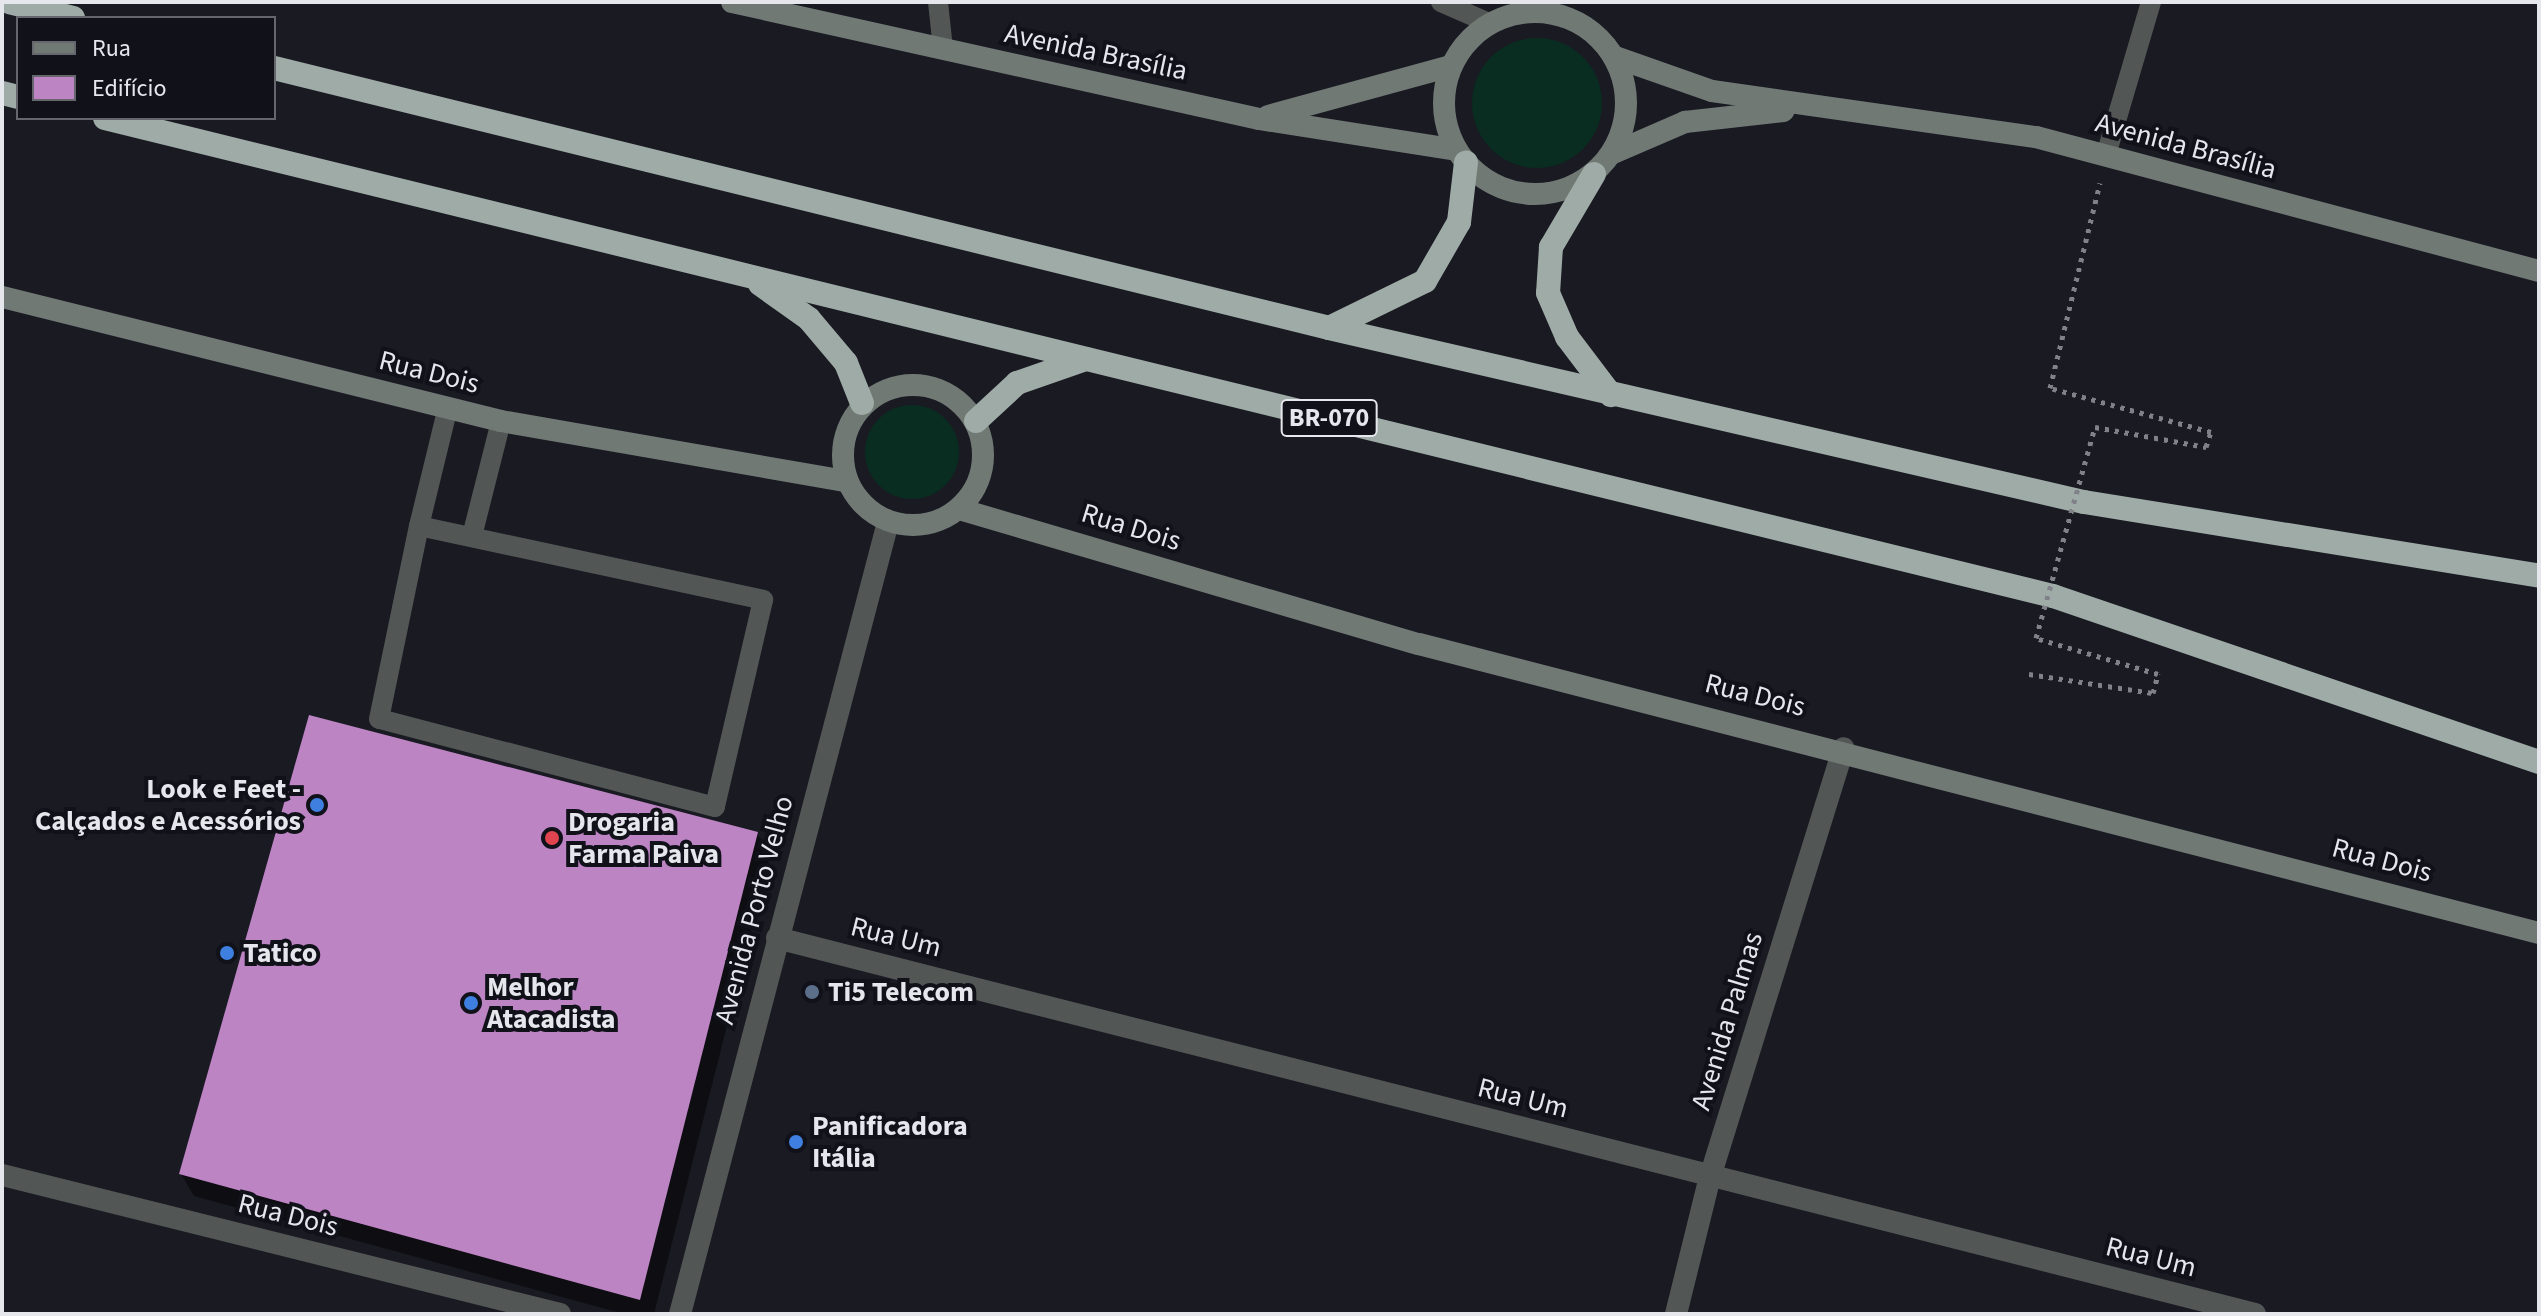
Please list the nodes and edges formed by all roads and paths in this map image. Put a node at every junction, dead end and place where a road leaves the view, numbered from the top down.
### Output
1 (9, 2) edge
2 (732, 2) edge
3 (938, 2) edge
4 (1441, 2) edge
5 (2151, 2) edge
6 (65, 16) edge
7 (1489, 23) junction
8 (943, 49) junction
9 (1615, 57) junction
10 (1451, 66) junction
11 (276, 68) edge
12 (1812, 107) junction
13 (1259, 119) junction
14 (113, 120) edge
15 (1611, 154) junction
16 (2106, 155) junction
17 (1461, 156) junction
18 (1594, 174) junction
19 (2539, 271) edge
20 (749, 276) junction
21 (2, 297) edge
22 (1329, 328) junction
23 (1086, 359) junction
24 (1611, 395) junction
25 (862, 403) junction
26 (448, 407) junction
27 (501, 421) junction
28 (976, 421) junction
29 (846, 481) junction
30 (959, 509) junction
31 (888, 522) junction
32 (419, 526) junction
33 (472, 536) junction
34 (2539, 576) edge
35 (2029, 674) dead end
36 (1844, 748) junction
37 (2539, 762) edge
38 (2539, 933) edge
39 (777, 938) junction
40 (2, 1175) edge
41 (1710, 1177) junction
42 (560, 1314) edge
43 (680, 1314) edge
44 (1676, 1314) edge
45 (2255, 1314) edge

1 - 6 highway
2 - 8 main road, Avenida Brasília
3 - 8 lane
4 - 7 lane
5 - 16 lane
7 - 9 main road
7 - 10 main road
8 - 13 main road, Avenida Brasília
9 - 12 main road, Avenida Brasília
9 - 15 main road
10 - 13 main road, Avenida Brasília
10 - 17 main road
11 - 22 highway
12 - 15 main road, Avenida Brasília
12 - 16 main road, Avenida Brasília
13 - 17 main road, Avenida Brasília
14 - 20 highway, BR-070
15 - 18 main road
16 - 19 main road, Avenida Brasília
16 - 35 path, bridge
17 - 18 main road
17 - 22 highway
18 - 24 highway
20 - 23 highway, BR-070
20 - 25 highway
21 - 26 main road, Rua Dois
22 - 24 highway
23 - 28 highway
23 - 37 highway, BR-070
24 - 34 highway
25 - 28 main road
25 - 29 main road
26 - 27 main road, Rua Dois
26 - 32 lane
27 - 29 main road, Rua Dois
27 - 33 lane
28 - 30 main road
29 - 31 main road
30 - 31 main road
30 - 36 main road, Rua Dois
31 - 39 street, Avenida Porto Velho
32 - 33 lane
32 - 33 lane
36 - 38 main road, Rua Dois
36 - 41 street, Avenida Palmas
39 - 41 street, Rua Um
39 - 43 street, Avenida Porto Velho
40 - 42 street, Rua Dois
41 - 44 street, Avenida Palmas
41 - 45 street, Rua Um

